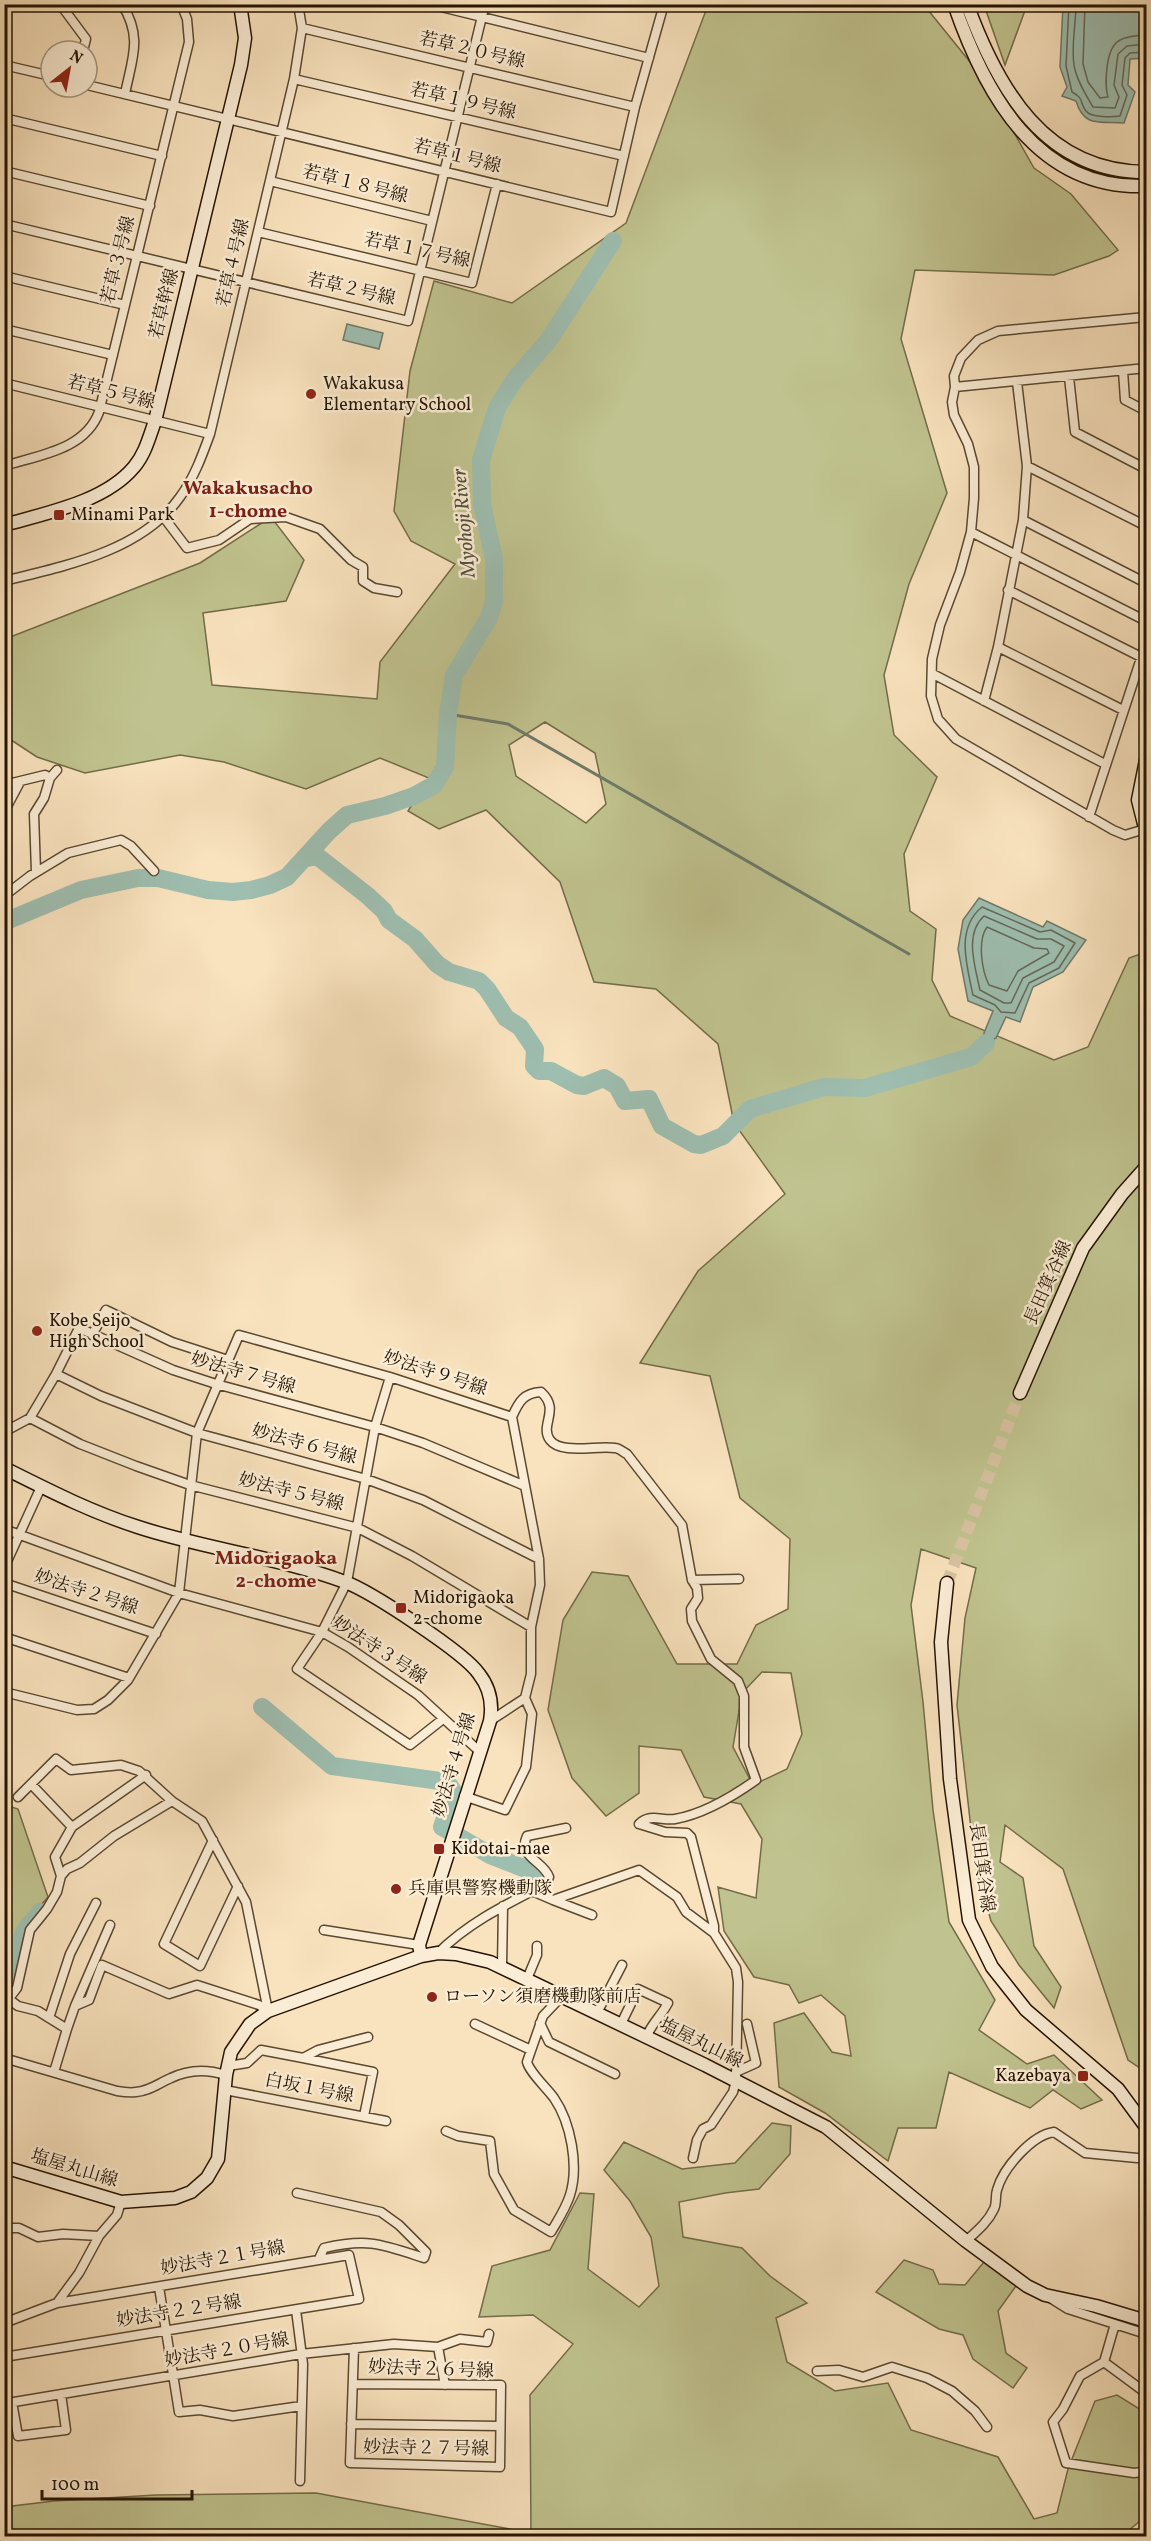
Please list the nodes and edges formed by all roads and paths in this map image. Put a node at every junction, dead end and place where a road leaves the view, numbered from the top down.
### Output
1 (60, 4) edge
2 (122, 4) edge
3 (181, 4) edge
4 (240, 4) edge
5 (298, 4) edge
6 (429, 4) edge
7 (485, 4) edge
8 (646, 4) edge
9 (954, 4) edge
10 (967, 4) edge
11 (663, 6) edge
12 (482, 17) junction
13 (302, 28) junction
14 (86, 39) edge
15 (648, 58) junction
16 (4, 65) edge
17 (469, 67) junction
18 (39, 73) edge
19 (294, 79) junction
20 (99, 88) edge
21 (124, 94) junction
22 (174, 106) junction
23 (635, 107) junction
24 (4, 118) edge
25 (457, 118) junction
26 (228, 119) junction
27 (281, 132) junction
28 (162, 156) junction
29 (624, 156) junction
30 (4, 171) edge
31 (444, 171) junction
32 (1146, 172) edge
33 (270, 181) junction
34 (497, 184) junction
35 (1146, 186) edge
36 (150, 206) junction
37 (432, 221) junction
38 (4, 224) edge
39 (258, 232) junction
40 (137, 255) junction
41 (192, 269) junction
42 (420, 271) junction
43 (4, 276) edge
44 (246, 282) junction
45 (125, 305) junction
46 (1146, 317) edge
47 (4, 329) edge
48 (113, 355) junction
49 (1146, 368) edge
50 (1123, 371) junction
51 (1069, 377) junction
52 (1017, 382) junction
53 (4, 383) edge
54 (955, 387) junction
55 (101, 408) junction
56 (1146, 411) edge
57 (155, 421) junction
58 (210, 435) junction
59 (4, 466) edge
60 (1027, 466) junction
61 (1146, 469) edge
62 (162, 515) junction
63 (1023, 520) junction
64 (4, 525) edge
65 (1146, 526) edge
66 (971, 532) junction
67 (1015, 555) junction
68 (4, 581) edge
69 (1146, 583) edge
70 (1008, 590) junction
71 (397, 592) dead end
72 (1146, 621) edge
73 (1146, 643) edge
74 (998, 647) junction
75 (1141, 657) junction
76 (933, 674) junction
77 (984, 701) junction
78 (1123, 710) junction
79 (1146, 760) edge
80 (1105, 764) junction
81 (57, 770) dead end
82 (50, 778) junction
83 (20, 782) junction
84 (4, 785) edge
85 (4, 812) edge
86 (1089, 817) junction
87 (1146, 831) edge
88 (154, 871) dead end
89 (36, 872) junction
90 (4, 896) edge
91 (1146, 1167) edge
92 (92, 1335) junction
93 (228, 1360) junction
94 (56, 1374) junction
95 (390, 1377) junction
96 (216, 1384) junction
97 (1020, 1393) tunnel mouth
98 (512, 1417) junction
99 (30, 1418) junction
100 (375, 1427) junction
101 (4, 1432) edge
102 (196, 1433) junction
103 (4, 1468) edge
104 (366, 1479) junction
105 (190, 1485) junction
106 (525, 1486) junction
107 (41, 1487) junction
108 (358, 1528) junction
109 (4, 1529) edge
110 (19, 1536) junction
111 (186, 1540) junction
112 (539, 1559) junction
113 (4, 1568) edge
114 (739, 1579) dead end
115 (692, 1580) junction
116 (347, 1582) junction
117 (4, 1583) edge
118 (947, 1583) tunnel mouth
119 (179, 1593) junction
120 (531, 1627) junction
121 (322, 1632) junction
122 (156, 1634) junction
123 (4, 1637) edge
124 (129, 1677) junction
125 (4, 1692) edge
126 (525, 1698) junction
127 (443, 1719) junction
128 (490, 1721) junction
129 (479, 1751) junction
130 (146, 1775) junction
131 (31, 1784) junction
132 (464, 1796) junction
133 (18, 1797) dead end
134 (172, 1801) junction
135 (72, 1827) junction
136 (566, 1828) dead end
137 (213, 1840) junction
138 (61, 1876) junction
139 (238, 1886) junction
140 (532, 1891) junction
141 (553, 1900) junction
142 (96, 1903) dead end
143 (503, 1906) junction
144 (592, 1914) dead end
145 (110, 1925) dead end
146 (324, 1930) dead end
147 (714, 1933) junction
148 (537, 1946) dead end
149 (420, 1951) junction
150 (438, 1953) junction
151 (622, 1965) dead end
152 (502, 1967) junction
153 (527, 1978) junction
154 (563, 1995) junction
155 (7, 2002) edge
156 (75, 2006) junction
157 (268, 2011) junction
158 (597, 2013) junction
159 (49, 2018) junction
160 (540, 2023) junction
161 (475, 2024) dead end
162 (621, 2024) junction
163 (747, 2024) dead end
164 (67, 2029) junction
165 (368, 2037) dead end
166 (646, 2037) junction
167 (531, 2050) junction
168 (4, 2058) edge
169 (303, 2058) junction
170 (227, 2070) junction
171 (54, 2072) junction
172 (615, 2074) dead end
173 (736, 2076) junction
174 (225, 2090) junction
175 (364, 2116) junction
176 (387, 2121) dead end
177 (1146, 2127) edge
178 (446, 2131) dead end
179 (693, 2158) dead end
180 (1137, 2158) dead end
181 (4, 2167) edge
182 (297, 2193) dead end
183 (121, 2202) junction
184 (4, 2228) edge
185 (99, 2236) junction
186 (966, 2241) junction
187 (319, 2259) junction
188 (159, 2288) junction
189 (1045, 2295) junction
190 (359, 2299) joint
191 (57, 2303) junction
192 (296, 2310) junction
193 (1146, 2321) edge
194 (4, 2323) edge
195 (1114, 2324) junction
196 (166, 2331) junction
197 (489, 2334) dead end
198 (1146, 2334) edge
199 (438, 2347) junction
200 (354, 2348) junction
201 (301, 2355) junction
202 (4, 2357) edge
203 (1104, 2362) junction
204 (817, 2371) dead end
205 (174, 2377) junction
206 (4, 2380) edge
207 (353, 2384) junction
208 (445, 2385) junction
209 (1146, 2393) edge
210 (61, 2394) junction
211 (12, 2402) junction
212 (301, 2406) junction
213 (351, 2424) junction
214 (501, 2426) junction
215 (987, 2427) dead end
216 (500, 2467) joint
217 (1142, 2472) dead end
218 (300, 2481) dead end

1 - 14 street
2 - 21 street
3 - 22 street, 若草３号線
4 - 26 street, 若草幹線
5 - 13 street, 若草４号線
6 - 12 street
7 - 12 street, 若草２号線
8 - 11 street
9 - 35 street
10 - 32 street
11 - 15 street, 若草１号線
12 - 15 street
12 - 17 street, 若草２号線
13 - 17 street, 若草２０号線
13 - 19 street, 若草４号線
15 - 23 street, 若草１号線
16 - 18 street
17 - 23 street, 若草２０号線
17 - 25 street, 若草２号線
19 - 25 street, 若草１９号線
19 - 27 street, 若草４号線
20 - 21 street, 若草１号線
21 - 22 street, 若草１号線
22 - 26 street, 若草１号線
22 - 28 street, 若草３号線
23 - 29 street, 若草１号線
24 - 28 street
25 - 29 street, 若草１９号線
25 - 31 street, 若草２号線
26 - 27 street, 若草１号線
26 - 41 street, 若草幹線
27 - 31 street, 若草１号線
27 - 33 street, 若草４号線
28 - 36 street, 若草３号線
29 - 34 street, 若草１号線
30 - 36 street
31 - 34 street, 若草１号線
31 - 37 street, 若草２号線
33 - 37 street, 若草１８号線
33 - 39 street, 若草４号線
34 - 42 street, 若草１７号線
36 - 40 street, 若草３号線
37 - 42 street, 若草２号線
38 - 40 street, 若草２号線
39 - 42 street, 若草１７号線
39 - 44 street, 若草４号線
40 - 41 street, 若草２号線
40 - 45 street, 若草３号線
41 - 44 street, 若草２号線
41 - 57 street, 若草幹線
42 - 44 street, 若草２号線
43 - 45 street
44 - 58 street, 若草４号線
45 - 48 street, 若草３号線
46 - 54 street
47 - 48 street
48 - 55 street, 若草３号線
49 - 50 street
50 - 51 street
50 - 56 street
51 - 52 street
51 - 61 street
52 - 54 street
52 - 60 street
53 - 55 street, 若草５号線
54 - 66 street
55 - 57 street, 若草５号線
55 - 59 street, 若草３号線
57 - 58 street, 若草５号線
57 - 64 street, 若草幹線
58 - 62 street, 若草４号線
60 - 63 street
60 - 65 street
62 - 68 street, 若草４号線
62 - 71 street
63 - 67 street
63 - 69 street
66 - 67 street
66 - 76 street
67 - 70 street
67 - 72 street
70 - 74 street
70 - 75 street
73 - 75 street
74 - 77 street
74 - 78 street
75 - 78 street
76 - 77 street
76 - 86 street
77 - 80 street
78 - 80 street
79 - 87 street
80 - 86 street
81 - 82 street
82 - 83 street
82 - 89 street
83 - 84 street
83 - 85 street
86 - 87 street
88 - 89 street
89 - 90 street
91 - 97 street, 長田箕谷線
92 - 93 street
92 - 94 street
92 - 96 street, 妙法寺７号線
93 - 95 street, 妙法寺９号線
93 - 96 street, 妙法寺９号線
94 - 99 street
94 - 102 street, 妙法寺６号線
95 - 98 street, 妙法寺９号線
95 - 100 street
96 - 100 street, 妙法寺７号線
96 - 102 street, 妙法寺９号線
98 - 106 street
98 - 115 street
99 - 101 street
99 - 105 street, 妙法寺５号線
100 - 104 street
100 - 106 street, 妙法寺７号線
102 - 104 street, 妙法寺６号線
102 - 105 street, 妙法寺９号線
103 - 107 street, 妙法寺４号線
104 - 108 street
104 - 112 street, 妙法寺６号線
105 - 108 street, 妙法寺５号線
105 - 111 street, 妙法寺９号線
106 - 112 street
107 - 110 street
107 - 111 street, 妙法寺４号線
108 - 116 street
108 - 120 street, 妙法寺５号線
109 - 110 street, 妙法寺３号線
110 - 113 street
110 - 119 street, 妙法寺３号線
111 - 116 street, 妙法寺４号線
111 - 119 street, 妙法寺９号線
112 - 120 street
114 - 115 street
115 - 147 street
116 - 121 street
116 - 128 street, 妙法寺４号線
117 - 122 street, 妙法寺２号線
118 - 177 street, 長田箕谷線
119 - 121 street, 妙法寺３号線
119 - 122 street
120 - 126 street
121 - 127 street, 妙法寺３号線
121 - 127 street
122 - 124 street
123 - 124 street
124 - 125 street
126 - 128 street
126 - 132 street
127 - 129 street, 妙法寺３号線
128 - 129 street, 妙法寺４号線
129 - 132 street, 妙法寺４号線
130 - 131 street
130 - 134 street
130 - 135 street
131 - 133 street
131 - 135 street
132 - 149 street, 妙法寺４号線
134 - 137 street
134 - 138 street
135 - 138 street
136 - 140 street
137 - 139 street
137 - 139 street
138 - 155 street
139 - 157 street
140 - 141 street
140 - 143 street
141 - 144 street
141 - 147 street
142 - 159 street
143 - 150 street
143 - 152 street
145 - 156 street
146 - 149 street
147 - 173 street
148 - 153 street
149 - 150 street, 塩屋丸山線
149 - 157 street, 塩屋丸山線
150 - 152 street, 塩屋丸山線
151 - 158 street
152 - 153 street, 塩屋丸山線
153 - 154 street, 塩屋丸山線
154 - 158 street, 塩屋丸山線
154 - 160 street
155 - 159 street
156 - 157 street
156 - 164 street
157 - 170 street, 塩屋丸山線
158 - 162 street, 塩屋丸山線
159 - 164 street
160 - 167 street
160 - 172 street
161 - 167 street
162 - 166 street, 塩屋丸山線
162 - 166 street
163 - 173 street
164 - 171 street
165 - 169 street
166 - 173 street, 塩屋丸山線
167 - 178 street
168 - 171 street
169 - 170 street
169 - 175 street
170 - 171 street
170 - 174 street, 塩屋丸山線
173 - 179 street
173 - 186 street, 塩屋丸山線
174 - 175 street, 白坂１号線
174 - 183 street, 塩屋丸山線
175 - 176 street, 白坂１号線
180 - 186 street
181 - 183 street, 塩屋丸山線
182 - 187 street
183 - 185 street
184 - 185 street
185 - 191 street
186 - 189 street, 塩屋丸山線
187 - 188 street, 妙法寺２１号線
187 - 190 street, 妙法寺２１号線
188 - 191 street, 妙法寺２１号線
188 - 196 street
189 - 193 street
189 - 195 street, 塩屋丸山線
190 - 192 street, 妙法寺２２号線
191 - 194 street
192 - 196 street, 妙法寺２２号線
192 - 201 street
195 - 198 street, 塩屋丸山線
195 - 203 street
196 - 202 street, 妙法寺２２号線
196 - 205 street
197 - 199 street, 妙法寺２０号線
199 - 200 street, 妙法寺２０号線
199 - 208 street
200 - 201 street, 妙法寺２０号線
200 - 207 street
201 - 205 street, 妙法寺２０号線
201 - 212 street
203 - 209 street
203 - 217 street
204 - 215 street
205 - 210 street, 妙法寺２０号線
205 - 212 street
206 - 211 street
207 - 208 street, 妙法寺２６号線
207 - 213 street
208 - 214 street, 妙法寺２６号線
210 - 211 street, 妙法寺２０号線
210 - 211 street
212 - 218 street
213 - 214 street
213 - 216 street, 妙法寺２７号線
214 - 216 street, 妙法寺２６号線

